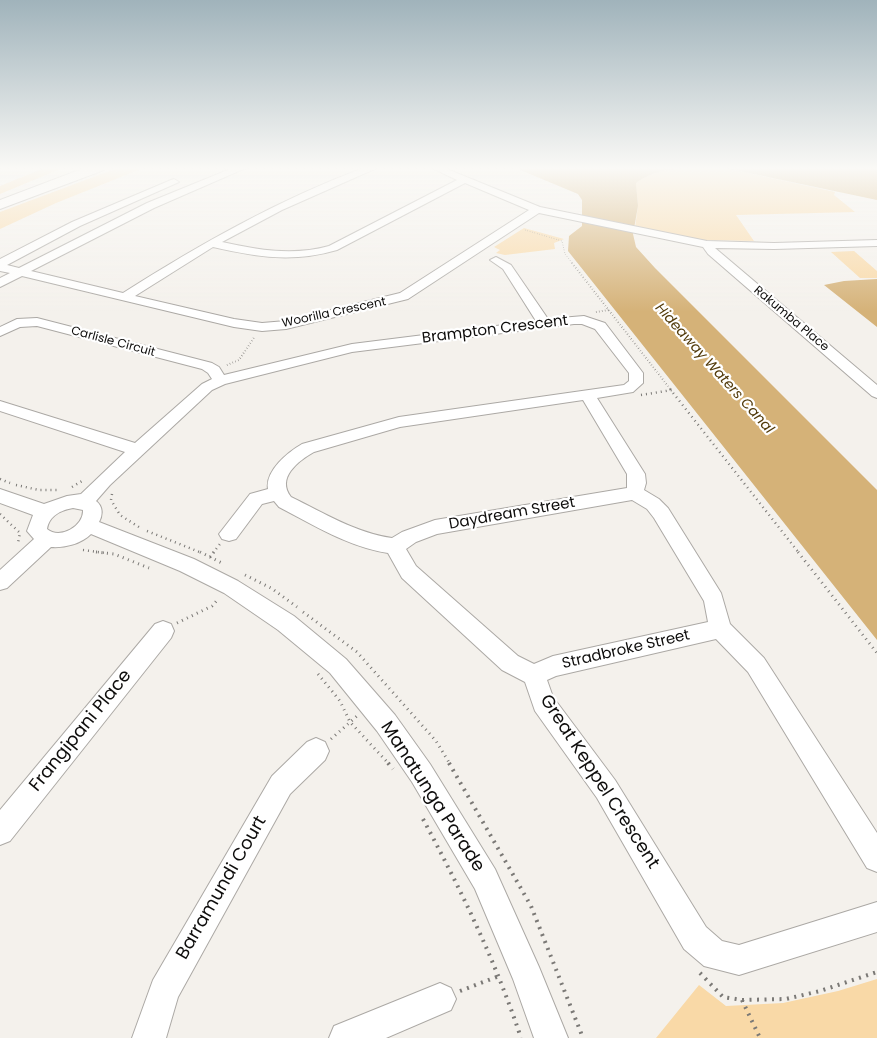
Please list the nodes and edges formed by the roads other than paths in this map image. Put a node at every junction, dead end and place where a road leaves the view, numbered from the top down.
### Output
1 (96, 215) edge
2 (129, 215) edge
3 (264, 215) edge
4 (396, 215) edge
5 (529, 215) edge
6 (564, 215) edge
7 (577, 218) joint
8 (646, 233) joint
9 (210, 243) junction
10 (877, 243) edge
11 (707, 244) junction
12 (496, 260) dead end
13 (0, 265) edge
14 (20, 272) junction
15 (0, 283) edge
16 (126, 296) junction
17 (544, 323) junction
18 (0, 332) edge
19 (217, 376) junction
20 (877, 393) edge
21 (588, 396) junction
22 (0, 406) edge
23 (137, 450) junction
24 (278, 493) junction
25 (634, 493) junction
26 (0, 496) edge
27 (46, 512) junction
28 (87, 514) junction
29 (229, 534) dead end
30 (47, 539) junction
31 (395, 546) junction
32 (0, 582) edge
33 (720, 629) junction
34 (163, 631) road end
35 (534, 675) junction
36 (316, 751) road end
37 (0, 831) edge
38 (877, 858) edge
39 (877, 917) edge
40 (440, 999) road end
41 (360, 1035) edge
42 (149, 1038) edge
43 (551, 1038) edge

1 - 13 street
2 - 14 street
3 - 9 street
4 - 9 street
5 - 16 street, Woorilla Crescent
6 - 7 street
7 - 8 street
8 - 11 street
9 - 16 street
10 - 11 street
11 - 20 street, Rakumba Place
12 - 17 street
13 - 14 street
14 - 15 street
14 - 16 street, Woorilla Crescent
17 - 19 street, Brampton Crescent
17 - 21 street, Brampton Crescent
18 - 19 street, Carlisle Circuit
19 - 23 street, Brampton Crescent
21 - 24 street, Brampton Crescent
21 - 25 street
22 - 23 street
23 - 28 street, Brampton Crescent
24 - 29 street
24 - 31 street
25 - 31 street, Daydream Street
25 - 33 street
26 - 27 street
27 - 28 street
27 - 30 street
28 - 30 street
28 - 43 street, Manatunga Parade
30 - 32 street
31 - 35 street
33 - 35 street, Stradbroke Street
33 - 38 street
34 - 37 street, Frangipani Place
35 - 39 street, Great Keppel Crescent
36 - 42 street, Barramundi Court
40 - 41 street

